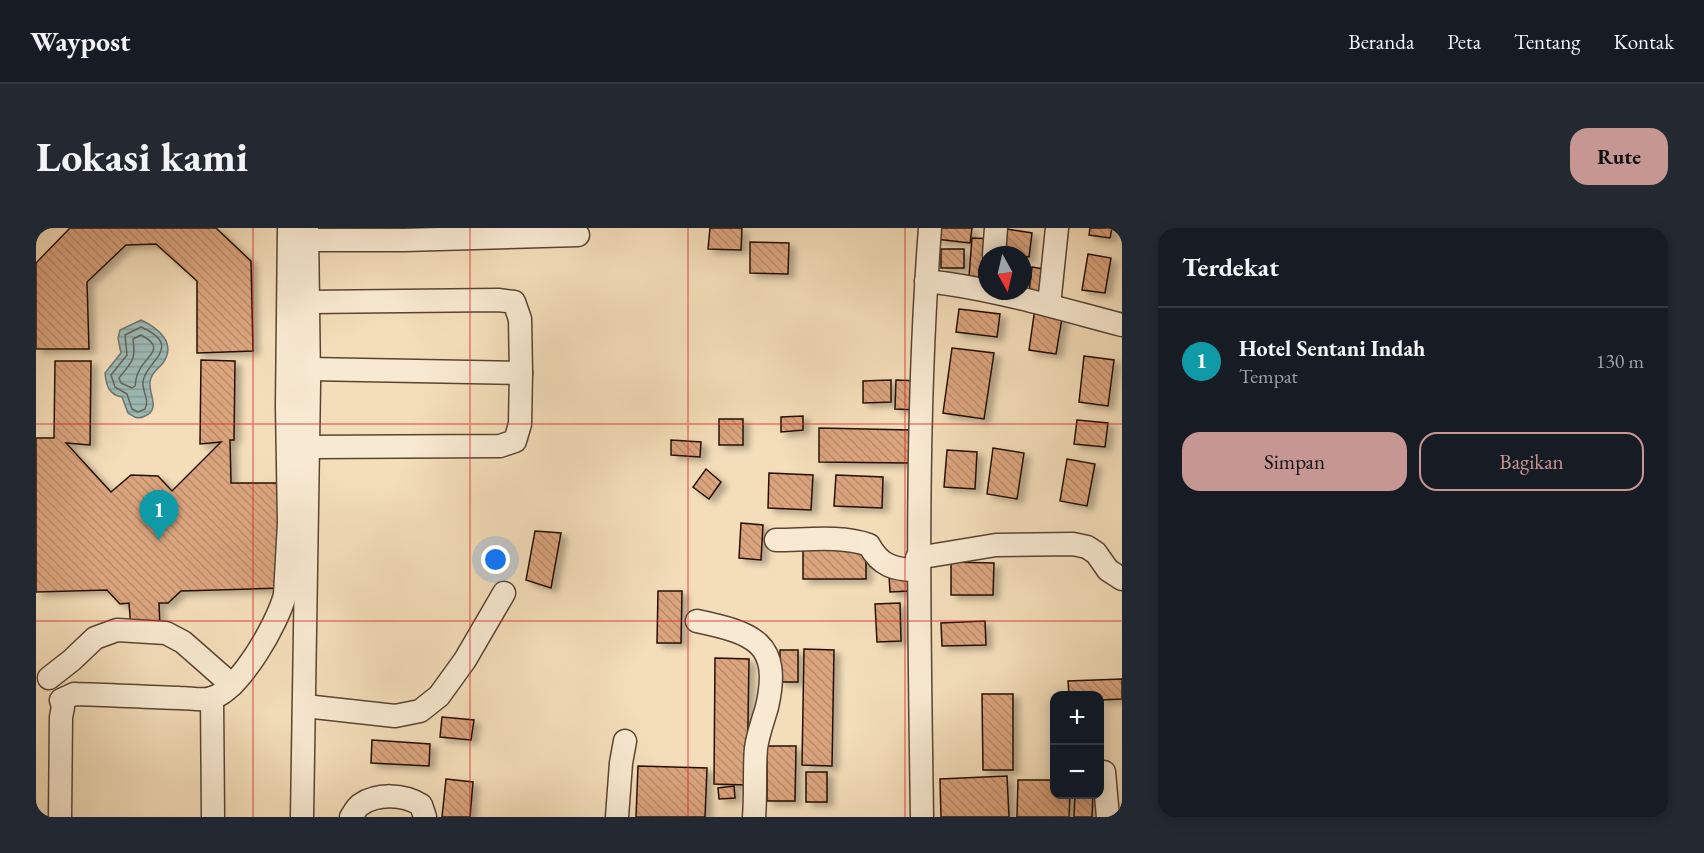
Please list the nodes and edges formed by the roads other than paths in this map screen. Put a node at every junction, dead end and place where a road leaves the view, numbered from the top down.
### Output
1 (930, 228) edge
2 (996, 228) edge
3 (1057, 228) edge
4 (301, 232) edge
5 (578, 235) dead end
6 (995, 246) edge
7 (926, 281) junction
8 (978, 289) edge
9 (1027, 300) edge
10 (308, 302) junction
11 (1049, 305) junction
12 (1122, 325) edge
13 (309, 369) junction
14 (521, 373) junction
15 (308, 447) junction
16 (776, 540) dead end
17 (918, 564) junction
18 (1122, 579) edge
19 (504, 593) dead end
20 (697, 621) dead end
21 (43, 677) edge
22 (232, 686) junction
23 (212, 698) junction
24 (61, 700) junction
25 (305, 706) junction
26 (625, 741) dead end
27 (1104, 772) dead end
28 (60, 817) edge
29 (213, 817) edge
30 (302, 817) edge
31 (351, 817) edge
32 (425, 817) edge
33 (617, 817) edge
34 (754, 817) edge
35 (922, 817) edge
36 (1108, 817) edge

1 - 7 street
2 - 6 street
3 - 11 street
4 - 5 street
4 - 10 street
4 - 22 street
7 - 8 street
7 - 17 street
9 - 11 street
10 - 13 street
10 - 14 street
11 - 12 street
13 - 14 street
13 - 15 street
14 - 15 street
15 - 25 street
16 - 17 street
17 - 18 street
17 - 35 street
19 - 25 street
20 - 34 street
21 - 22 street
21 - 24 street
22 - 23 street
23 - 24 street
23 - 29 street
24 - 28 street
25 - 30 street
26 - 33 street
27 - 36 street
31 - 32 street

